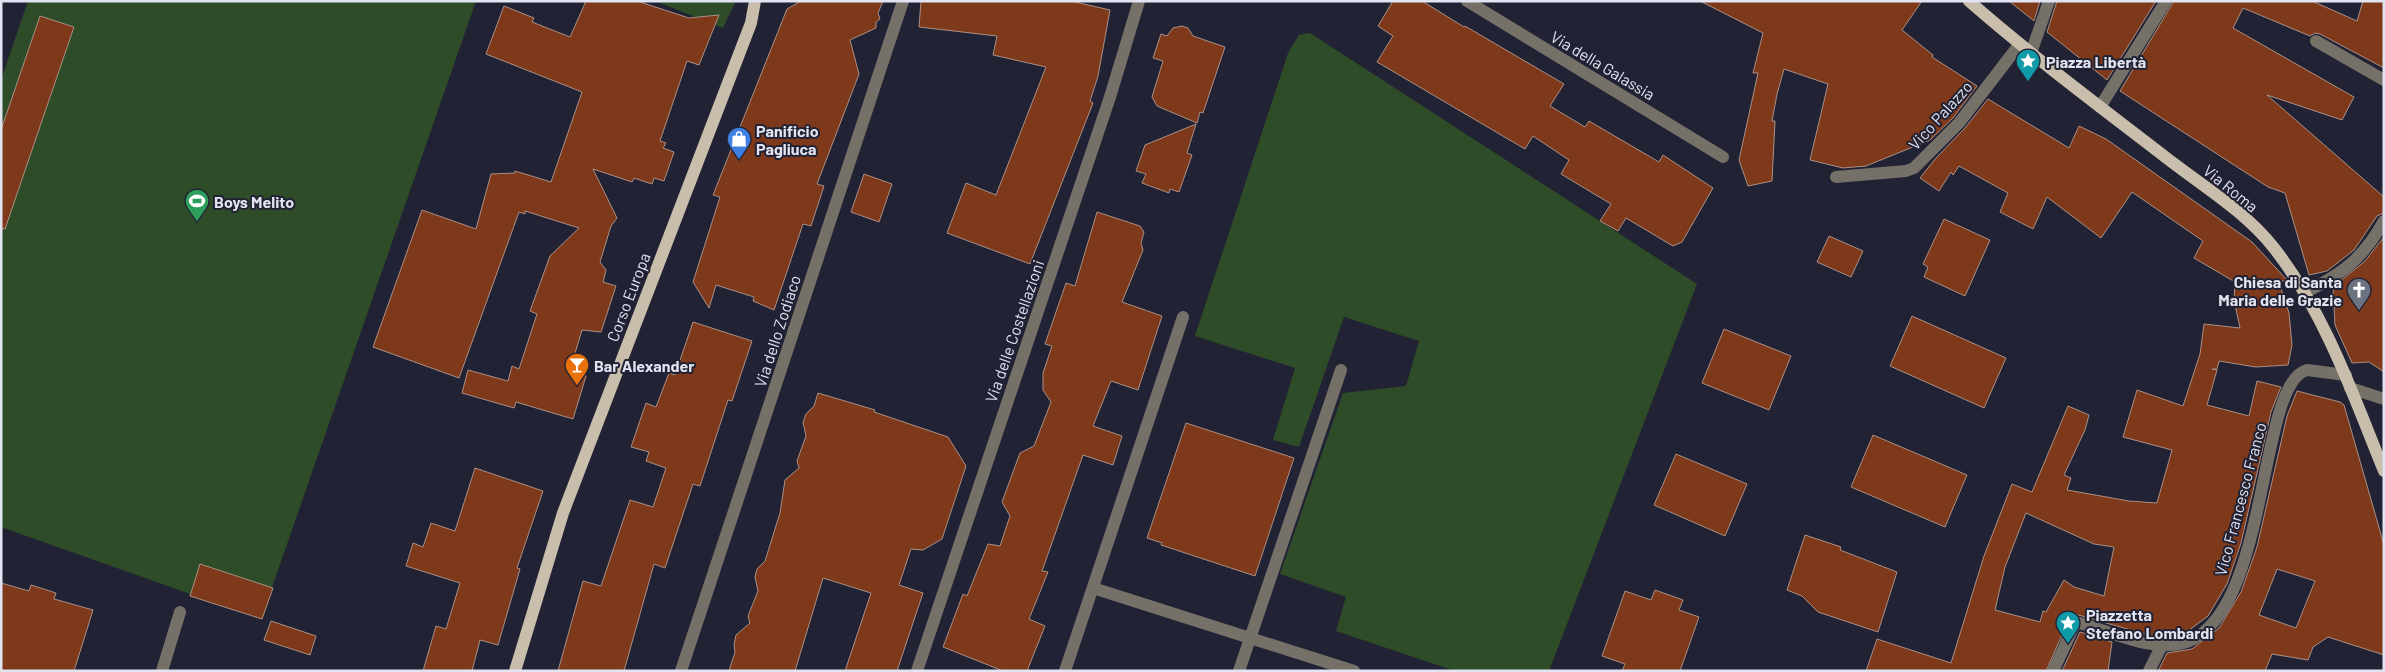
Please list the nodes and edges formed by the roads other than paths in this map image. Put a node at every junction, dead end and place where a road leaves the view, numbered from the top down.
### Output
1 (755, 1) edge
2 (764, 1) edge
3 (903, 1) edge
4 (1139, 1) edge
5 (1467, 1) edge
6 (1970, 1) edge
7 (2049, 1) edge
8 (2166, 1) edge
9 (751, 23) junction
10 (2316, 41) dead end
11 (2019, 45) junction
12 (2031, 53) junction
13 (2384, 80) edge
14 (2100, 106) junction
15 (1723, 157) dead end
16 (1836, 177) dead end
17 (2384, 220) edge
18 (2304, 293) junction
19 (1183, 317) dead end
20 (1342, 370) dead end
21 (2346, 375) junction
22 (2350, 388) junction
23 (2384, 399) edge
24 (2384, 471) edge
25 (1093, 588) junction
26 (180, 612) dead end
27 (1250, 639) junction
28 (2162, 645) junction
29 (2054, 669) dead end
30 (162, 671) edge
31 (515, 671) edge
32 (681, 671) edge
33 (917, 671) edge
34 (1065, 671) edge
35 (1239, 671) edge
36 (1354, 671) edge
37 (2148, 671) edge

1 - 9 main road, Corso Europa
2 - 9 main road, Corso Europa
3 - 32 street, Via dello Zodiaco
4 - 33 street, Via delle Costellazioni
5 - 15 street, Via della Galassia
6 - 11 main road, Via Roma
7 - 12 street
8 - 14 street
9 - 31 main road, Corso Europa
10 - 13 street
11 - 12 main road, Via Roma
11 - 16 street, Vico Palazzo
12 - 14 main road, Via Roma
14 - 18 main road, Via Roma
17 - 18 street
18 - 21 main road, Via Roma
19 - 25 street
20 - 27 street
21 - 22 main road, Via Roma
21 - 28 street, Vico Francesco Franco
22 - 23 street
22 - 24 main road, Via Roma
25 - 27 street
25 - 34 street
26 - 30 street
27 - 35 street
27 - 36 street
28 - 29 street, Vico Francesco Franco
28 - 37 street

